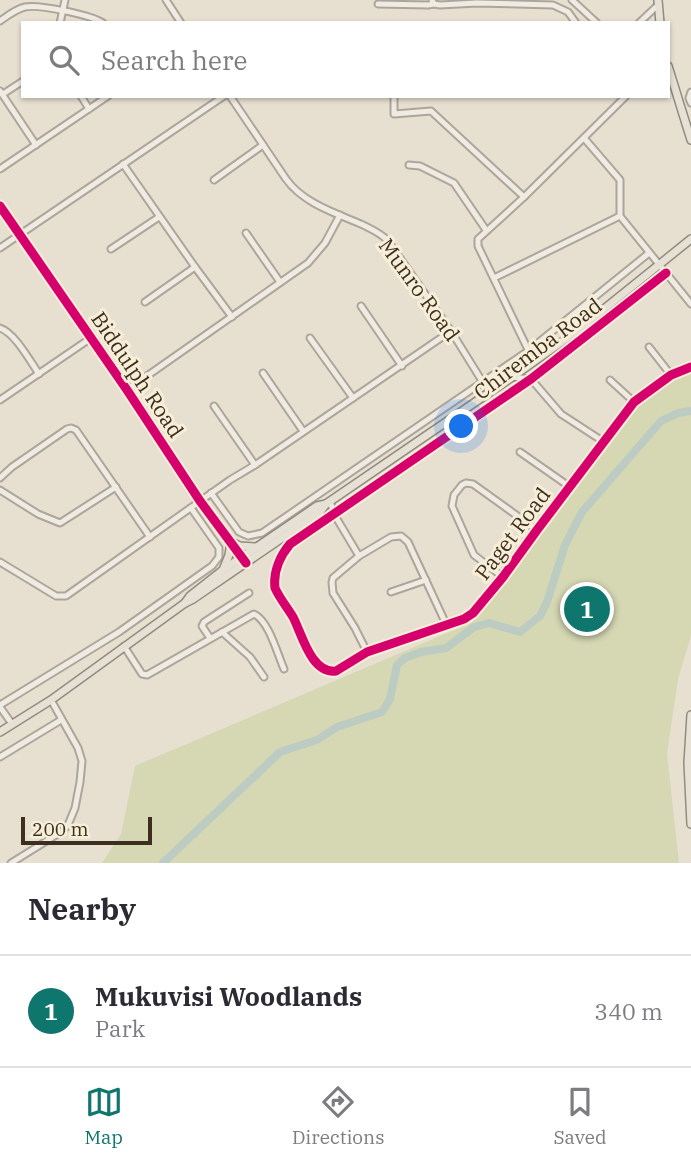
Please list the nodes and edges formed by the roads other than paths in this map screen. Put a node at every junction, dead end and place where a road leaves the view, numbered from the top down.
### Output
1 (65, 0) edge
2 (166, 0) edge
3 (572, 0) edge
4 (433, 2) edge
5 (658, 3) edge
6 (378, 4) dead end
7 (62, 11) junction
8 (0, 21) edge
9 (60, 21) edge
10 (100, 21) edge
11 (180, 21) edge
12 (575, 21) edge
13 (595, 21) edge
14 (641, 21) edge
15 (660, 21) edge
16 (670, 73) edge
17 (21, 81) edge
18 (1, 92) edge
19 (691, 92) edge
20 (81, 98) edge
21 (105, 98) edge
22 (221, 98) edge
23 (231, 98) edge
24 (394, 98) edge
25 (624, 98) edge
26 (691, 103) edge
27 (89, 109) junction
28 (584, 138) junction
29 (691, 140) edge
30 (36, 145) junction
31 (263, 145) junction
32 (123, 164) junction
33 (409, 165) dead end
34 (0, 169) edge
35 (214, 180) dead end
36 (524, 197) junction
37 (0, 206) edge
38 (340, 215) junction
39 (620, 216) junction
40 (159, 217) junction
41 (486, 230) junction
42 (246, 233) dead end
43 (19, 234) junction
44 (691, 239) edge
45 (0, 248) edge
46 (111, 248) dead end
47 (649, 253) junction
48 (659, 264) junction
49 (195, 267) junction
50 (666, 274) junction
51 (494, 278) junction
52 (280, 282) junction
53 (145, 302) dead end
54 (691, 304) edge
55 (360, 306) dead end
56 (232, 317) junction
57 (0, 328) edge
58 (451, 331) junction
59 (91, 338) junction
60 (310, 338) dead end
61 (649, 347) dead end
62 (528, 351) junction
63 (534, 362) junction
64 (402, 366) junction
65 (691, 367) edge
66 (263, 373) dead end
67 (39, 374) junction
68 (671, 375) junction
69 (512, 377) junction
70 (531, 379) junction
71 (610, 380) dead end
72 (482, 381) junction
73 (127, 390) junction
74 (353, 398) junction
75 (0, 400) edge
76 (634, 401) junction
77 (214, 406) dead end
78 (303, 431) junction
79 (408, 433) junction
80 (604, 442) junction
81 (412, 445) junction
82 (520, 452) dead end
83 (416, 457) junction
84 (255, 465) junction
85 (0, 478) edge
86 (570, 487) junction
87 (116, 488) junction
88 (0, 490) edge
89 (211, 493) junction
90 (320, 494) junction
91 (200, 500) junction
92 (328, 502) junction
93 (191, 508) junction
94 (334, 514) junction
95 (537, 530) junction
96 (150, 537) junction
97 (231, 542) junction
98 (257, 547) junction
99 (359, 556) junction
100 (244, 560) junction
101 (0, 562) edge
102 (223, 570) junction
103 (503, 577) junction
104 (426, 580) junction
105 (179, 589) junction
106 (391, 592) dead end
107 (249, 593) dead end
108 (185, 603) junction
109 (446, 624) junction
110 (119, 632) junction
111 (222, 632) junction
112 (210, 638) junction
113 (126, 645) junction
114 (367, 652) junction
115 (284, 668) dead end
116 (328, 671) joint
117 (264, 677) dead end
118 (51, 700) junction
119 (0, 706) edge
120 (691, 715) edge
121 (61, 720) junction
122 (12, 724) junction
123 (0, 732) edge
124 (0, 757) edge
125 (691, 824) edge
126 (11, 863) edge

1 - 7 street
2 - 11 street
3 - 13 street
4 - 6 street
4 - 12 street
5 - 14 street
5 - 15 main road
7 - 8 street
7 - 9 street
7 - 10 street
16 - 29 main road
17 - 18 street
18 - 30 street
19 - 26 street
20 - 27 street
21 - 27 street
22 - 32 street
23 - 31 street, Munro Road
24 - 36 street
25 - 28 street
27 - 30 street
28 - 36 street
28 - 39 street
30 - 34 street
31 - 35 street
31 - 38 street, Munro Road
32 - 40 street
32 - 43 street
33 - 41 street
36 - 41 street
37 - 43 street, Biddulph Road
38 - 52 street
38 - 58 street, Munro Road
39 - 47 street
39 - 51 street
40 - 46 street
40 - 49 street
41 - 51 street
42 - 52 street
43 - 45 street
43 - 59 street, Biddulph Road
44 - 48 main road, Chiremba Road
47 - 48 street
47 - 62 street
48 - 50 street
48 - 63 main road, Chiremba Road
49 - 53 street
49 - 56 street
50 - 54 street
50 - 70 street, Chiremba Road
51 - 62 street
52 - 56 street
55 - 64 street
56 - 73 street
57 - 67 street
58 - 64 street
58 - 72 street, Munro Road
59 - 67 street
59 - 73 street, Biddulph Road
60 - 74 street
61 - 68 street
62 - 63 street
62 - 72 street
63 - 69 main road, Chiremba Road
64 - 74 street
65 - 68 street, Paget Road
66 - 78 street
67 - 75 street
68 - 76 street, Paget Road
69 - 70 street
69 - 81 main road, Chiremba Road
70 - 80 street
70 - 83 street, Chiremba Road
71 - 76 street
72 - 79 street
73 - 91 street, Biddulph Road
74 - 78 street
76 - 80 street, Paget Road
77 - 84 street
78 - 84 street
79 - 81 street
79 - 90 street
80 - 86 street, Paget Road
81 - 83 street
81 - 92 main road, Chiremba Road
82 - 86 street
83 - 94 street, Chiremba Road
84 - 89 street
85 - 87 street
86 - 95 street, Paget Road
87 - 88 street
87 - 96 street
89 - 90 street
89 - 91 street
90 - 92 street
91 - 93 street
91 - 97 street, Biddulph Road
92 - 94 street
92 - 98 main road, Chiremba Road
92 - 100 main road, Chiremba Road
93 - 96 street
93 - 105 street
94 - 99 street
94 - 116 street, Chiremba Road
95 - 103 street, Paget Road
95 - 103 street
96 - 101 street
97 - 98 main road
97 - 100 street, Biddulph Road
97 - 102 main road
98 - 100 main road, Chiremba Road
99 - 104 street
99 - 114 street
100 - 102 main road, Chiremba Road
100 - 108 main road, Chiremba Road
102 - 108 main road, Chiremba Road
103 - 109 street, Paget Road
104 - 106 street
104 - 109 street
105 - 108 street
105 - 110 street
107 - 112 street
108 - 113 main road, Chiremba Road
109 - 114 street, Paget Road
110 - 113 street
110 - 119 street
111 - 112 street
111 - 115 street
111 - 117 street
112 - 113 street
113 - 118 main road, Chiremba Road
114 - 116 street, Paget Road
118 - 121 street
118 - 122 main road, Chiremba Road
119 - 122 street
120 - 125 main road
121 - 124 street
121 - 126 street
122 - 123 main road, Chiremba Road

